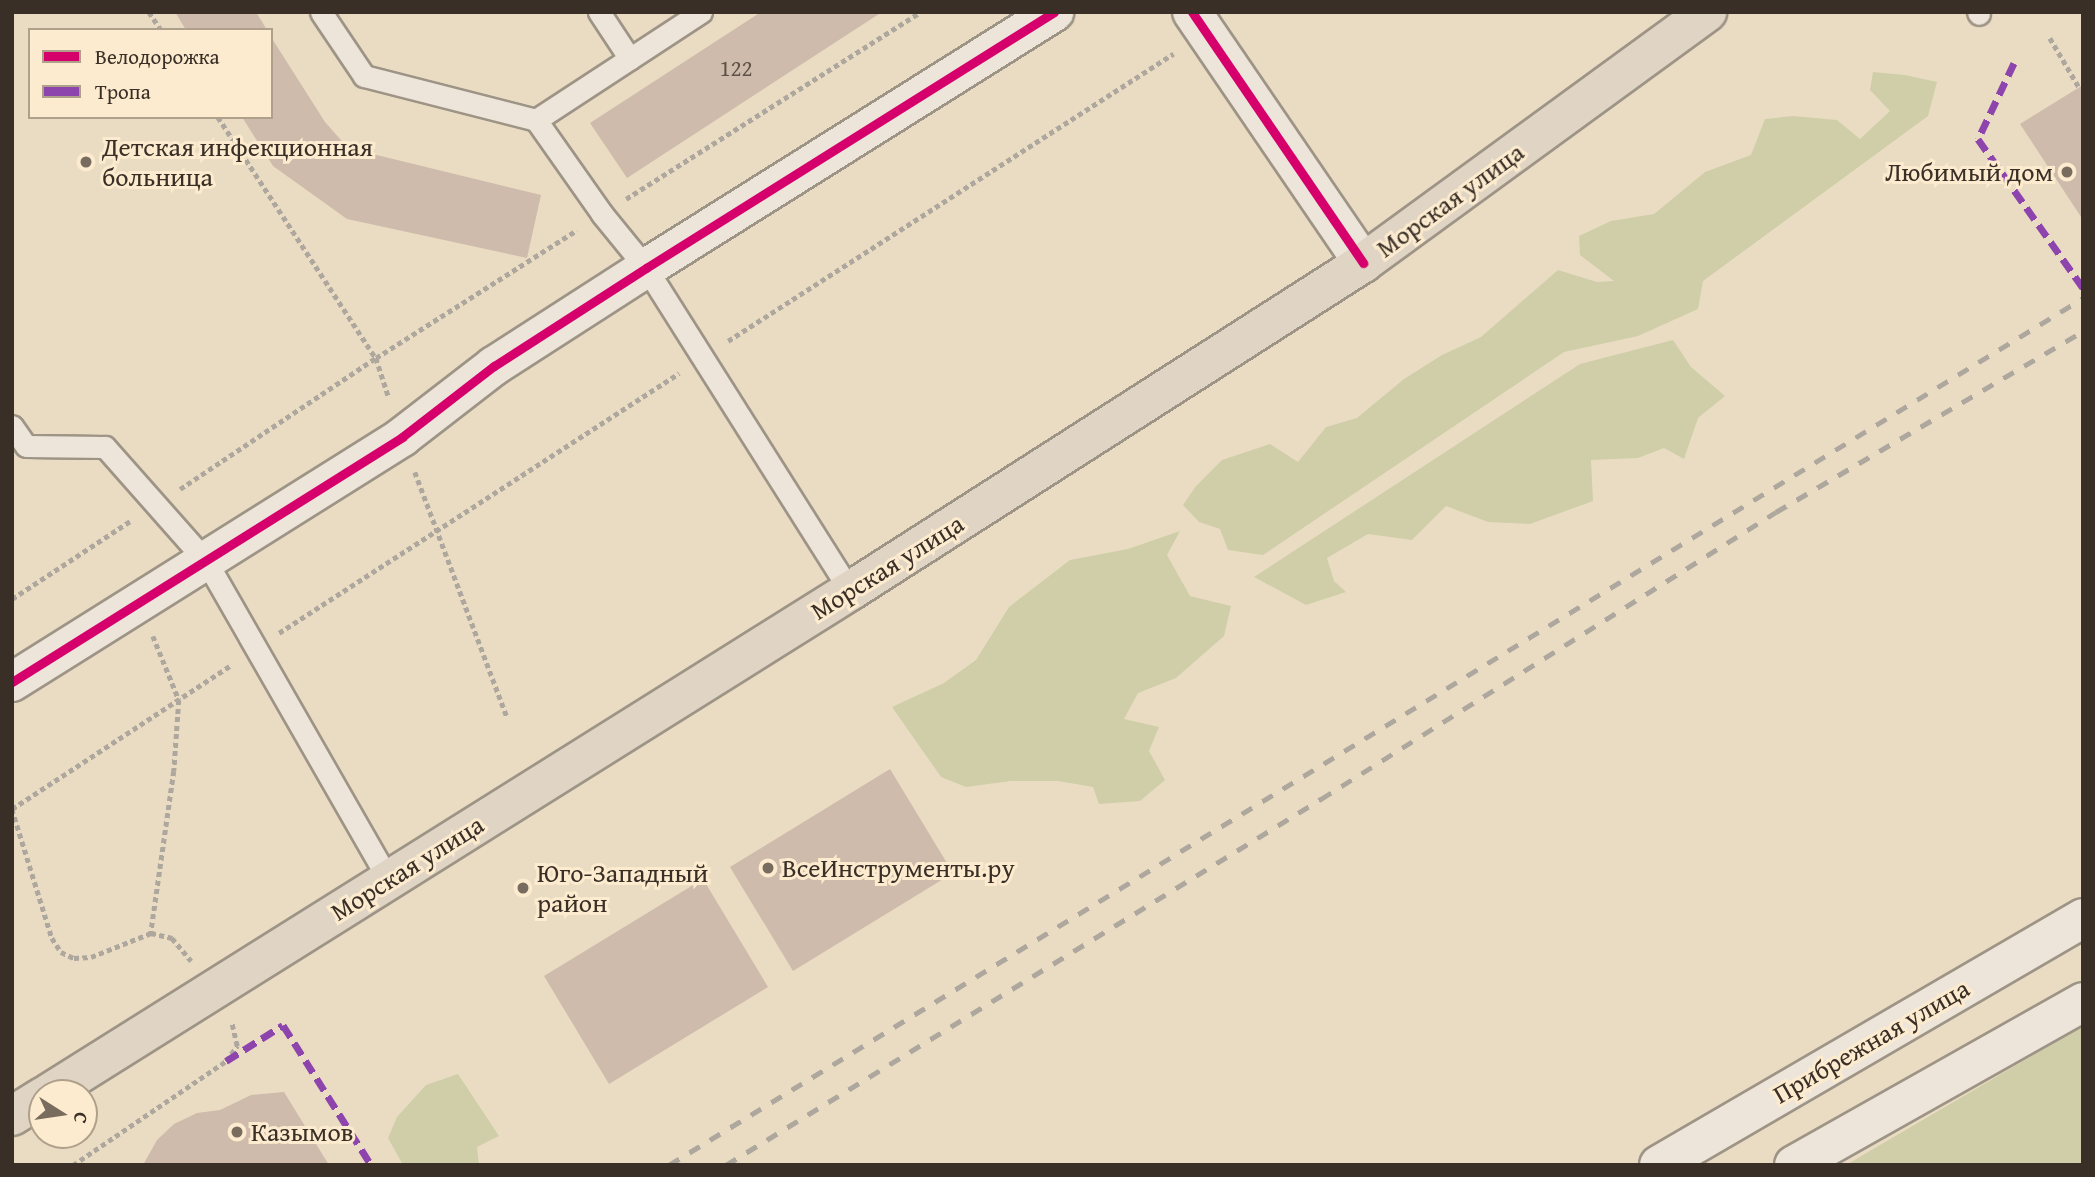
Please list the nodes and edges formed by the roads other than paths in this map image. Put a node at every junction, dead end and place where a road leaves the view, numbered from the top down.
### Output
1 (321, 12) edge
2 (599, 12) edge
3 (701, 12) edge
4 (1054, 12) edge
5 (1707, 12) edge
6 (1199, 22) edge
7 (630, 59) junction
8 (536, 120) junction
9 (1363, 262) junction
10 (646, 268) junction
11 (12, 426) edge
12 (206, 561) junction
13 (850, 591) junction
14 (12, 681) edge
15 (388, 880) junction
16 (2083, 918) edge
17 (2083, 1002) edge
18 (70, 1079) edge
19 (28, 1106) edge
20 (12, 1116) edge
21 (1659, 1165) edge
22 (1794, 1165) edge

1 - 8 lane
2 - 7 lane
3 - 7 lane
4 - 10 street
5 - 9 main road, Морская улица
6 - 9 street
7 - 8 lane
8 - 10 lane
9 - 13 main road, Морская улица
10 - 12 street
10 - 13 lane
11 - 12 lane
12 - 14 street
12 - 15 lane
13 - 15 main road, Морская улица
15 - 18 main road, Морская улица
16 - 21 street, Прибрежная улица
17 - 22 street
19 - 20 main road

